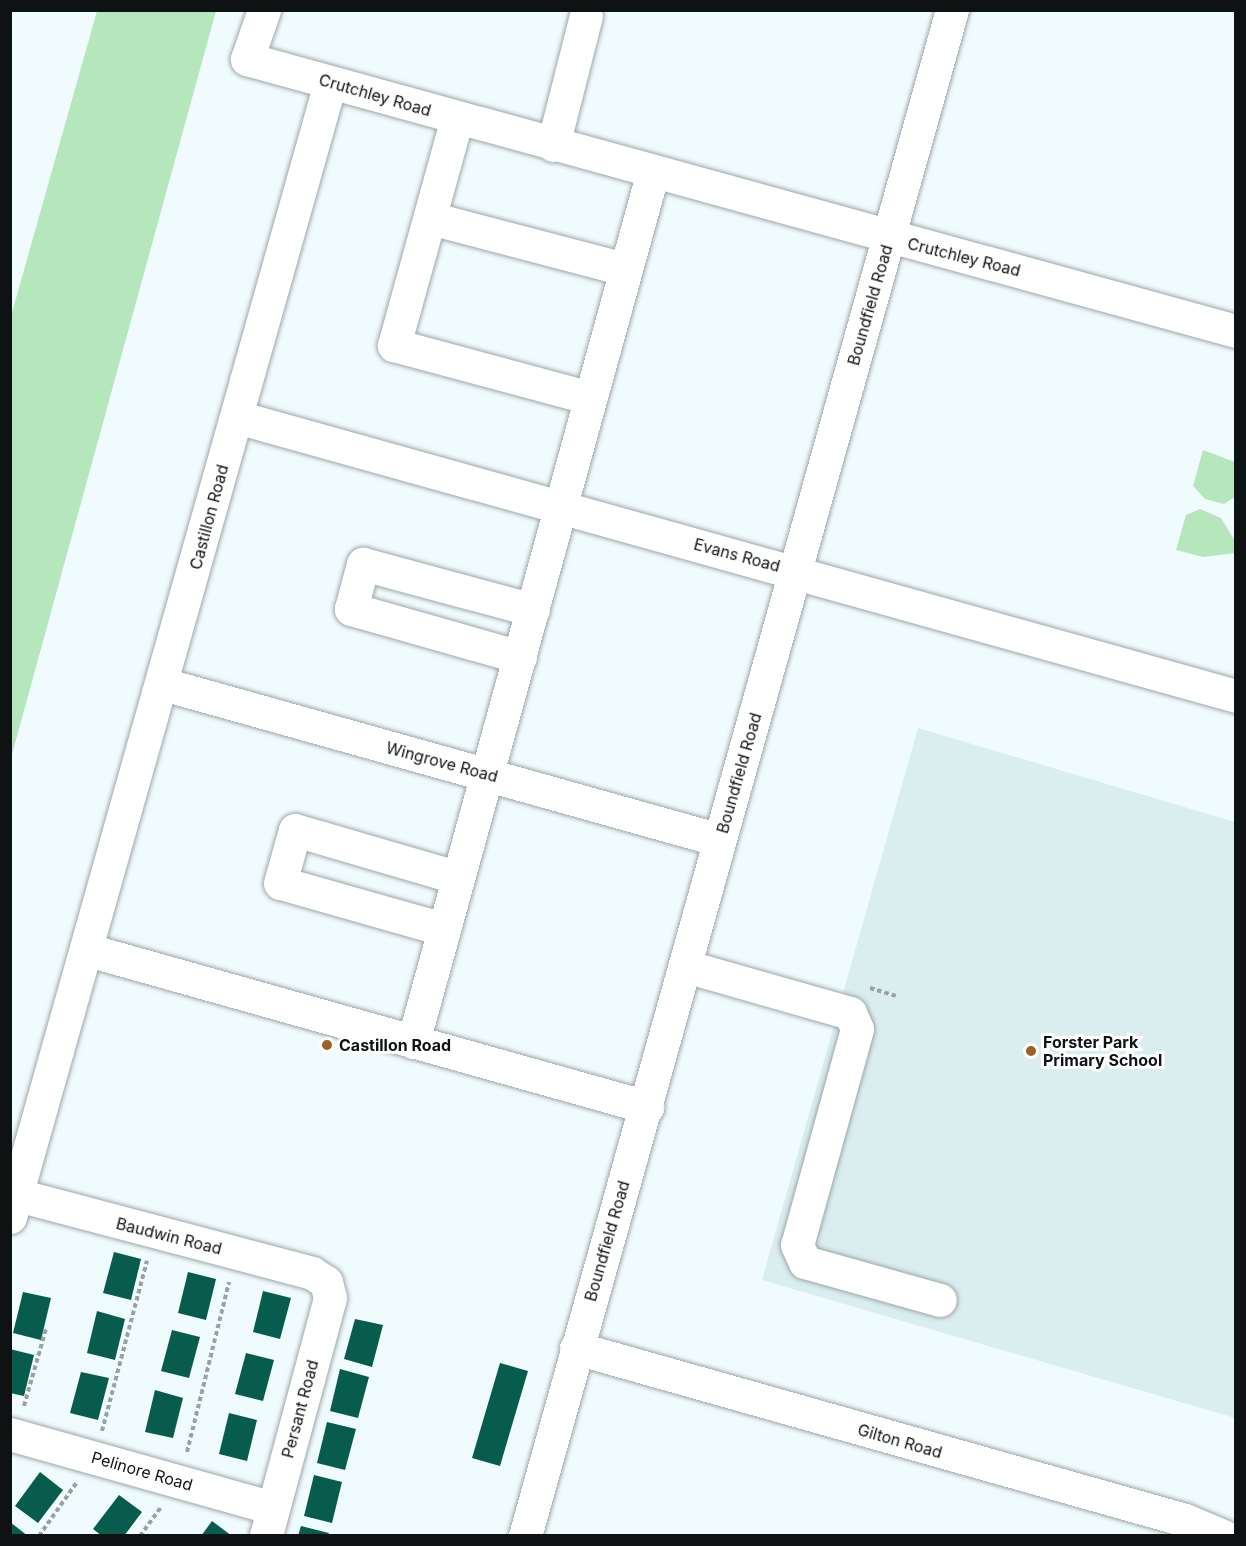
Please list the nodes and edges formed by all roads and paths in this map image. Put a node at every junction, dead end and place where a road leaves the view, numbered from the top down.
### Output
1 (264, 10) edge
2 (952, 10) edge
3 (586, 16) dead end
4 (330, 83) junction
5 (458, 118) junction
6 (553, 145) junction
7 (652, 175) junction
8 (430, 218) junction
9 (888, 238) junction
10 (624, 269) junction
11 (1236, 331) edge
12 (590, 398) junction
13 (237, 417) junction
14 (561, 508) junction
15 (796, 572) junction
16 (533, 610) junction
17 (520, 657) junction
18 (163, 684) junction
19 (1236, 696) edge
20 (488, 774) junction
21 (720, 840) junction
22 (456, 877) junction
23 (444, 929) junction
24 (88, 950) junction
25 (685, 966) junction
26 (413, 1042) junction
27 (647, 1107) junction
28 (13, 1201) edge
29 (154, 1235) junction
30 (237, 1252) junction
31 (326, 1282) joint
32 (940, 1300) dead end
33 (46, 1329) dead end
34 (576, 1348) junction
35 (13, 1435) edge
36 (95, 1457) junction
37 (179, 1481) junction
38 (270, 1522) edge
39 (1236, 1527) edge
40 (39, 1536) edge
41 (525, 1536) edge
42 (1222, 1536) edge
43 (1227, 1536) edge

1 - 4 street, Crutchley Road
2 - 9 street, Boundfield Road
3 - 6 street
4 - 5 street, Crutchley Road
4 - 13 street, Castillon Road
5 - 6 street, Crutchley Road
5 - 8 street
6 - 7 street, Crutchley Road
7 - 9 street, Crutchley Road
7 - 10 street
8 - 10 street
8 - 12 street
9 - 11 street, Crutchley Road
9 - 15 street, Boundfield Road
10 - 12 street
12 - 14 street
13 - 14 street, Evans Road
13 - 18 street, Castillon Road
14 - 15 street, Evans Road
14 - 16 street
15 - 19 street, Evans Road
15 - 21 street, Boundfield Road
16 - 17 street
16 - 17 street
17 - 20 street
18 - 20 street, Wingrove Road
18 - 24 street, Castillon Road
20 - 21 street, Wingrove Road
20 - 22 street
21 - 25 street, Boundfield Road
22 - 23 street
22 - 23 street
23 - 26 street
24 - 26 street
24 - 28 street, Castillon Road
25 - 27 street, Boundfield Road
25 - 32 street
26 - 27 street
27 - 34 street, Boundfield Road
28 - 29 street, Baudwin Road
29 - 30 street, Baudwin Road
29 - 36 path
30 - 31 street, Baudwin Road
30 - 37 path
31 - 38 street, Persant Road
33 - 35 path
34 - 41 street, Boundfield Road
34 - 42 street, Gilton Road
35 - 36 street, Pelinore Road
36 - 37 street, Pelinore Road
36 - 40 path
37 - 38 street, Pelinore Road
39 - 43 street

